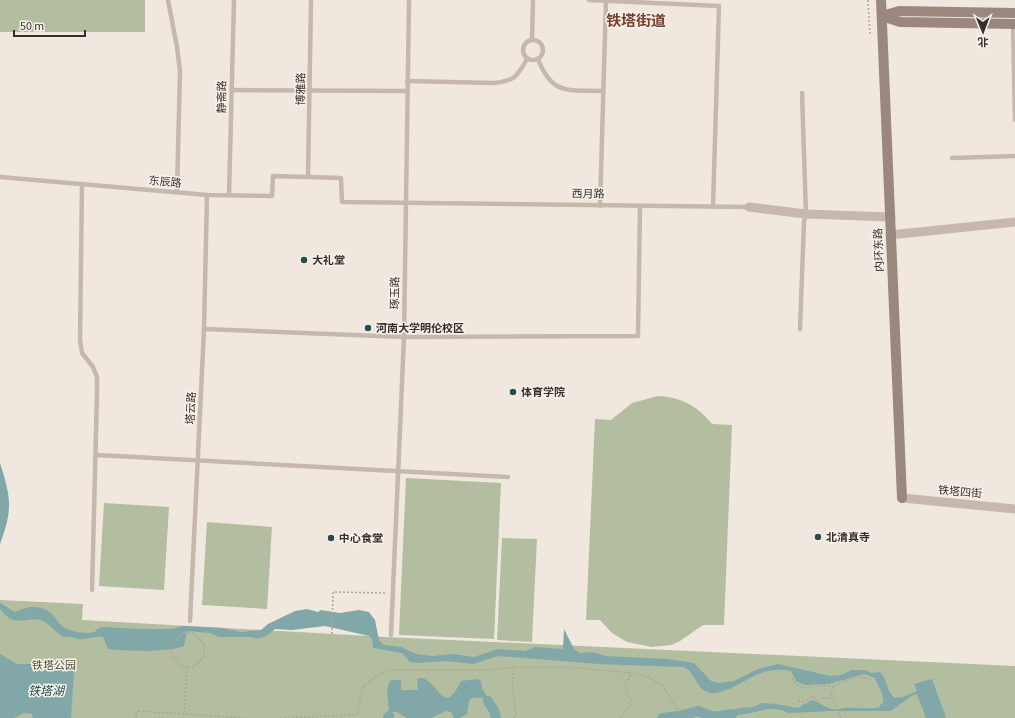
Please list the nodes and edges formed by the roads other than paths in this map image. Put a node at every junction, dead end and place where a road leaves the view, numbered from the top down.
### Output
1 (168, 0) edge
2 (234, 0) edge
3 (311, 0) edge
4 (409, 0) edge
5 (533, 0) edge
6 (589, 0) edge
7 (881, 0) edge
8 (606, 1) edge
9 (1015, 13) edge
10 (882, 16) junction
11 (1014, 24) edge
12 (532, 40) junction
13 (527, 59) junction
14 (538, 59) junction
15 (407, 81) junction
16 (232, 90) junction
17 (310, 90) junction
18 (407, 91) junction
19 (603, 91) junction
20 (802, 93) dead end
21 (1015, 120) edge
22 (1015, 156) edge
23 (952, 158) dead end
24 (0, 177) edge
25 (308, 177) junction
26 (82, 184) junction
27 (177, 191) junction
28 (207, 195) junction
29 (229, 195) junction
30 (405, 204) junction
31 (600, 206) junction
32 (640, 207) junction
33 (713, 207) junction
34 (749, 207) joint
35 (806, 214) junction
36 (891, 217) junction
37 (1015, 222) edge
38 (890, 235) junction
39 (204, 329) junction
40 (800, 329) dead end
41 (404, 337) junction
42 (97, 456) junction
43 (197, 461) junction
44 (398, 471) junction
45 (508, 477) dead end
46 (902, 498) joint
47 (1015, 509) edge
48 (92, 590) dead end
49 (190, 621) dead end
50 (391, 635) dead end

1 - 27 lane
2 - 16 lane, 静斋路
3 - 17 lane, 博雅路
4 - 15 lane, 琢玉路
5 - 12 lane
6 - 8 lane
7 - 10 street, 内环东路
8 - 19 lane
8 - 33 lane
9 - 10 street
10 - 11 street
10 - 36 street, 内环东路
11 - 21 lane
12 - 13 lane
12 - 14 lane
13 - 14 lane
13 - 15 lane
14 - 19 lane
15 - 18 lane, 琢玉路
16 - 17 lane
16 - 29 lane, 静斋路
17 - 18 lane
17 - 25 lane, 博雅路
18 - 30 lane, 琢玉路
19 - 31 lane
20 - 35 lane
22 - 23 lane
24 - 26 lane, 东辰路
25 - 29 lane, 东辰路
25 - 30 lane, 西月路
26 - 27 lane, 东辰路
26 - 42 lane
27 - 28 lane, 东辰路
28 - 29 lane, 东辰路
28 - 39 lane, 塔云路
30 - 31 lane, 西月路
30 - 41 lane, 琢玉路
31 - 32 lane, 西月路
32 - 33 lane, 西月路
32 - 41 lane
33 - 34 lane, 西月路
34 - 35 street, 西月路
35 - 36 street, 西月路
35 - 40 lane
36 - 38 street, 内环东路
37 - 38 street
38 - 46 street, 内环东路
39 - 41 lane
39 - 43 lane, 塔云路
41 - 44 lane, 琢玉路
42 - 43 lane
42 - 48 lane
43 - 44 lane
43 - 49 lane, 塔云路
44 - 45 lane
44 - 50 lane, 琢玉路
46 - 47 street, 铁塔四街

